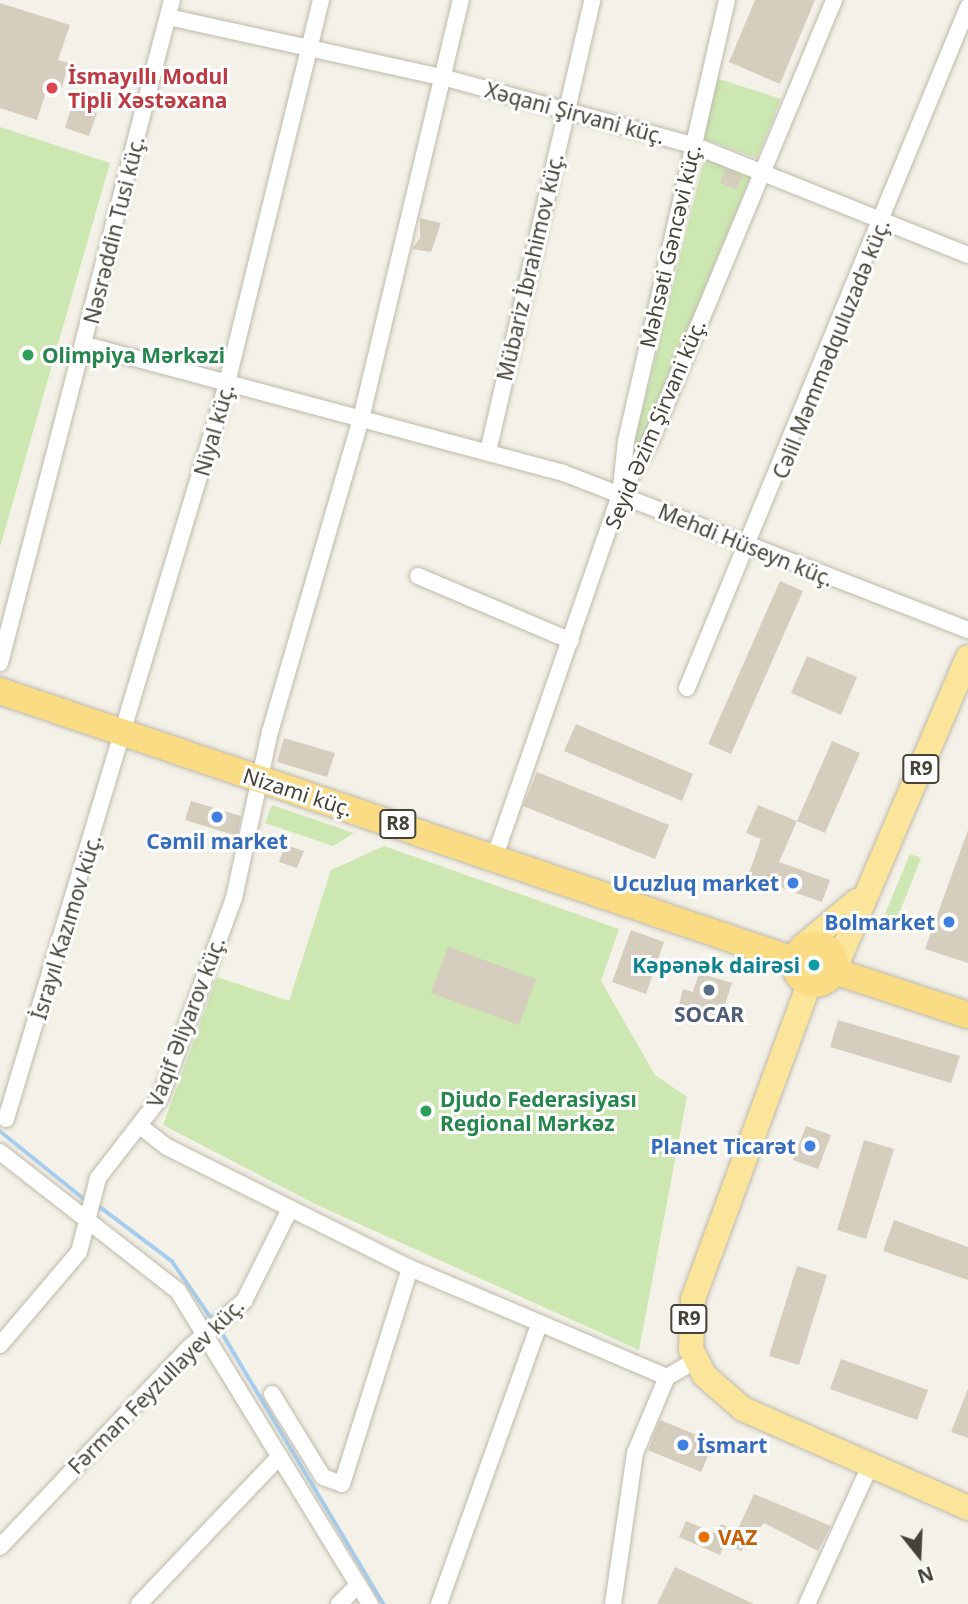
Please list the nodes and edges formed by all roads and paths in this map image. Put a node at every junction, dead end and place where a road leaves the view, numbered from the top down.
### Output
1 (172, 0) edge
2 (321, 0) edge
3 (461, 0) edge
4 (592, 0) edge
5 (727, 0) edge
6 (834, 0) edge
7 (968, 7) edge
8 (168, 17) junction
9 (310, 46) junction
10 (443, 77) junction
11 (566, 109) junction
12 (693, 145) junction
13 (762, 169) junction
14 (883, 222) junction
15 (968, 256) edge
16 (86, 345) junction
17 (226, 387) junction
18 (360, 423) junction
19 (488, 452) junction
20 (621, 493) junction
21 (749, 548) junction
22 (418, 576) dead end
23 (968, 630) edge
24 (571, 641) junction
25 (968, 657) edge
26 (0, 663) edge
27 (687, 688) dead end
28 (0, 691) edge
29 (126, 735) junction
30 (261, 780) junction
31 (495, 856) junction
32 (872, 880) junction
33 (798, 954) junction
34 (834, 971) junction
35 (809, 984) junction
36 (968, 1014) edge
37 (6, 1119) dead end
38 (140, 1126) junction
39 (0, 1152) edge
40 (290, 1209) junction
41 (88, 1219) junction
42 (410, 1268) junction
43 (538, 1327) junction
44 (206, 1333) junction
45 (0, 1345) edge
46 (695, 1361) junction
47 (667, 1377) junction
48 (272, 1394) dead end
49 (280, 1456) junction
50 (870, 1466) junction
51 (968, 1508) edge
52 (0, 1547) edge
53 (358, 1585) junction
54 (139, 1604) edge
55 (339, 1604) edge
56 (370, 1604) edge
57 (439, 1604) edge
58 (613, 1604) edge
59 (807, 1604) edge

1 - 8 street, Nəsrəddin Tusi küç.
2 - 9 street, Niyal küç.
3 - 10 street
4 - 11 street, Mübariz İbrahimov küç.
5 - 12 street, Məhsəti Gəncəvi küç.
6 - 13 street, Seyid Əzim Şirvani küç.
7 - 14 street, Cəlil Məmmədquluzadə küç.
8 - 9 street, Xəqani Şirvani küç.
8 - 16 street, Nəsrəddin Tusi küç.
9 - 10 street, Xəqani Şirvani küç.
9 - 17 street, Niyal küç.
10 - 11 street, Xəqani Şirvani küç.
10 - 18 street
11 - 12 street, Xəqani Şirvani küç.
11 - 19 street, Mübariz İbrahimov küç.
12 - 13 street, Xəqani Şirvani küç.
12 - 20 street, Məhsəti Gəncəvi küç.
13 - 14 street, Xəqani Şirvani küç.
13 - 20 street, Seyid Əzim Şirvani küç.
14 - 15 street, Xəqani Şirvani küç.
14 - 21 street, Cəlil Məmmədquluzadə küç.
16 - 17 street, Mehdi Hüseyn küç.
16 - 26 street, Nəsrəddin Tusi küç.
17 - 18 street, Mehdi Hüseyn küç.
17 - 29 street, Niyal küç.
18 - 19 street, Mehdi Hüseyn küç.
18 - 30 street
19 - 20 street, Mehdi Hüseyn küç.
20 - 21 street, Mehdi Hüseyn küç.
20 - 24 street, Seyid Əzim Şirvani küç.
21 - 23 street, Mehdi Hüseyn küç.
21 - 27 street, Cəlil Məmmədquluzadə küç.
22 - 24 street
24 - 31 street, Seyid Əzim Şirvani küç.
25 - 32 main road, R9
28 - 29 highway, Nizami küç. / R8
29 - 30 highway, Nizami küç. / R8
29 - 37 street, İsrayıl Kazımov küç.
30 - 31 highway, Nizami küç. / R8
30 - 38 street, Vaqif Əliyarov küç.
31 - 33 highway, Nizami küç. / R8
32 - 33 main road
32 - 34 main road
33 - 34 highway
33 - 35 highway
34 - 35 highway
34 - 36 highway
35 - 46 main road, R9
38 - 40 street
38 - 41 street, Vaqif Əliyarov küç.
39 - 41 street
40 - 42 street
40 - 44 street, Fərman Feyzullayev küç.
41 - 44 street
41 - 45 street, Vaqif Əliyarov küç.
42 - 43 street
42 - 48 street
43 - 47 street
43 - 57 street
44 - 49 street
44 - 52 street, Fərman Feyzullayev küç.
46 - 47 street
46 - 50 main road, R9
47 - 58 street
49 - 53 street
49 - 54 street
50 - 51 main road, R9
50 - 59 street
53 - 55 street
53 - 56 street

